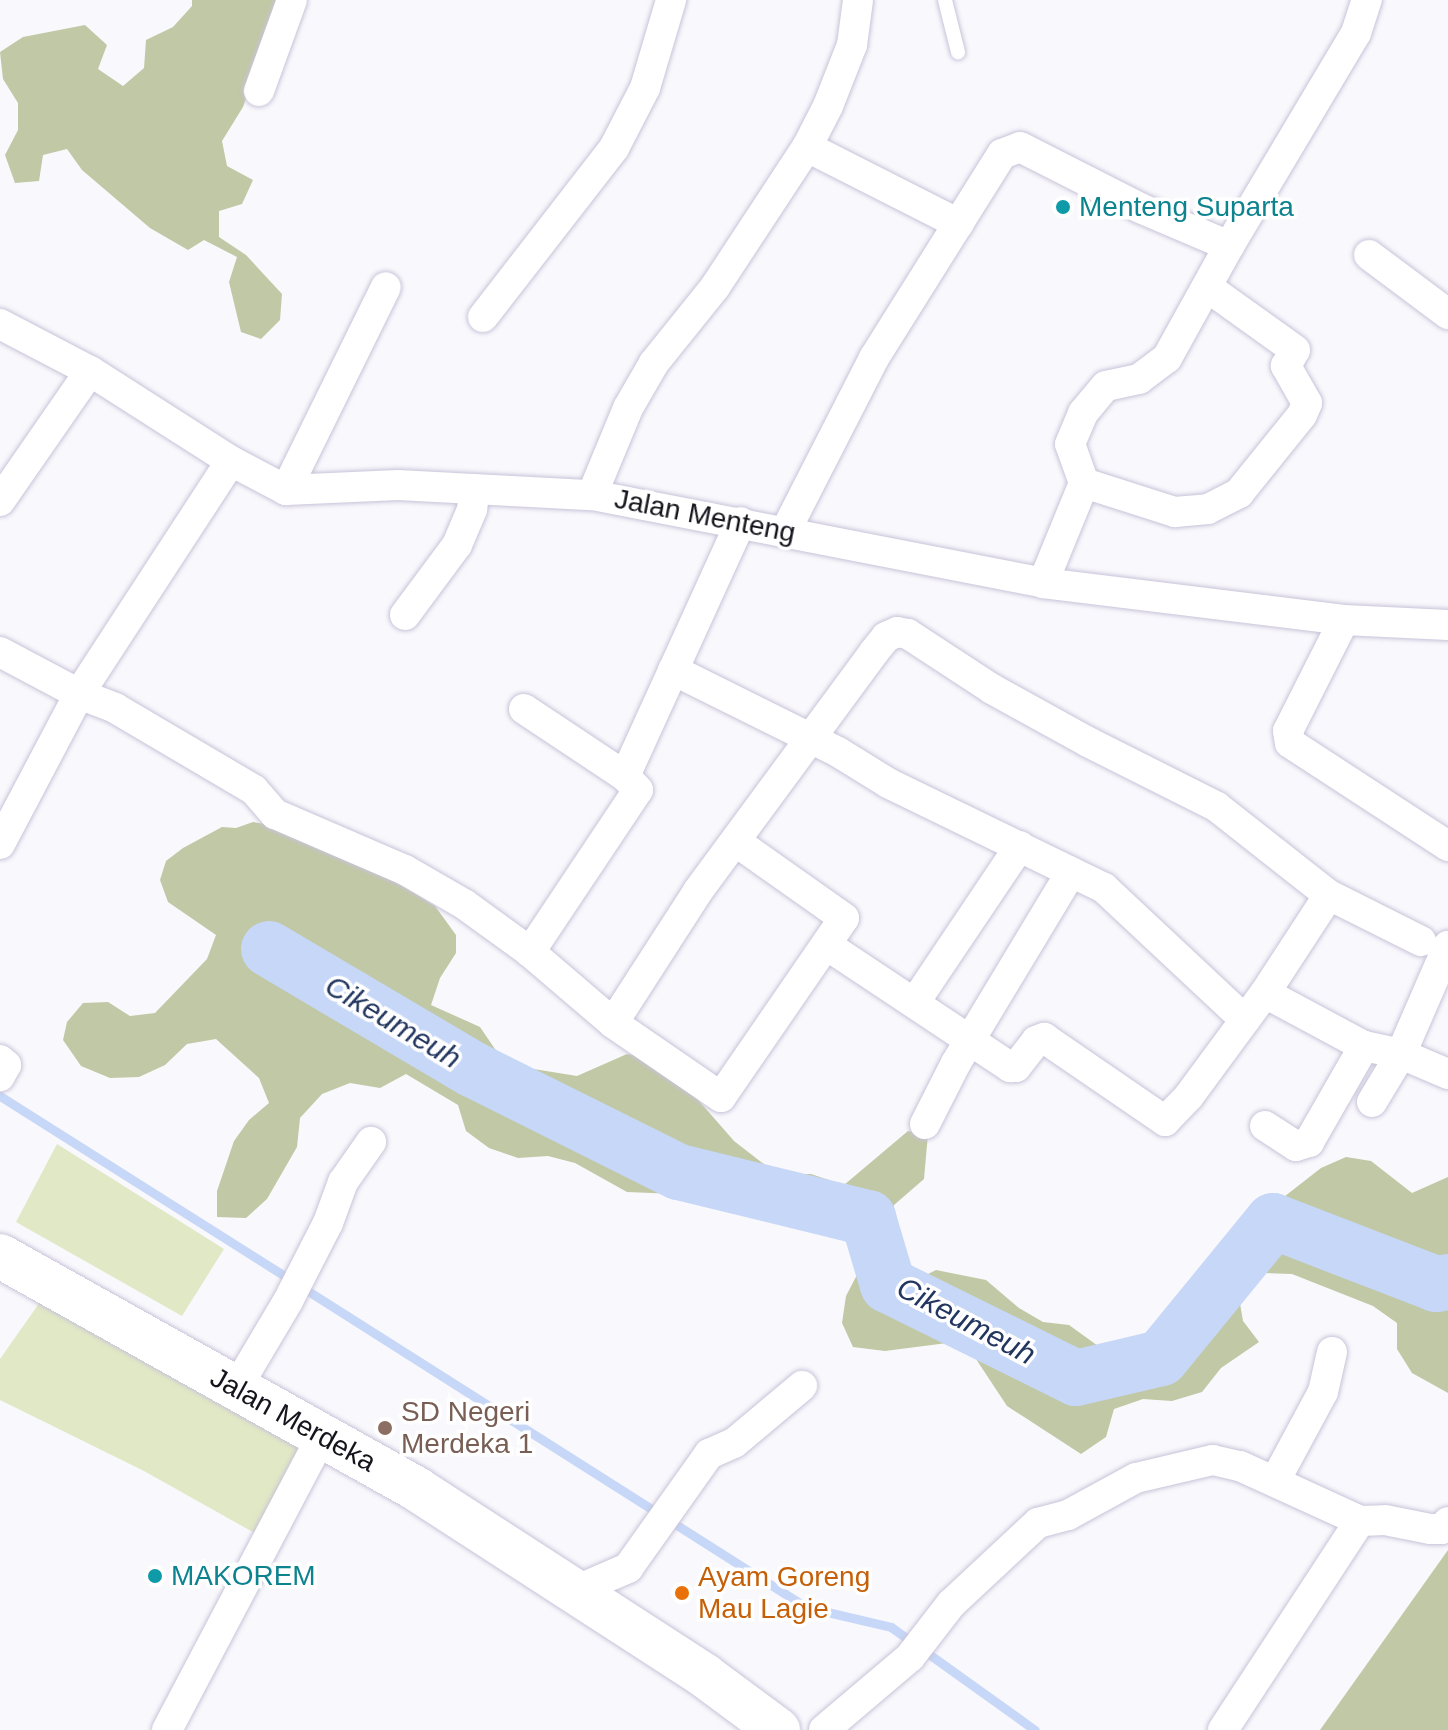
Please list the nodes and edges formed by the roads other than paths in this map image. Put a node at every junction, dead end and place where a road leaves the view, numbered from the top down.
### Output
1 (292, 0) edge
2 (671, 0) edge
3 (858, 0) edge
4 (945, 0) edge
5 (1367, 0) edge
6 (958, 52) dead end
7 (259, 91) dead end
8 (807, 147) junction
9 (959, 224) junction
10 (1229, 246) junction
11 (1369, 255) dead end
12 (386, 287) dead end
13 (1207, 287) junction
14 (1448, 314) edge
15 (483, 317) dead end
16 (0, 324) edge
17 (90, 371) junction
18 (231, 461) junction
19 (1084, 483) junction
20 (475, 489) junction
21 (286, 490) junction
22 (592, 495) junction
23 (0, 501) edge
24 (741, 522) junction
25 (786, 530) junction
26 (1043, 583) junction
27 (405, 615) dead end
28 (1344, 620) junction
29 (1448, 625) edge
30 (0, 652) edge
31 (673, 670) junction
32 (79, 694) junction
33 (524, 709) dead end
34 (812, 739) junction
35 (625, 776) junction
36 (735, 841) junction
37 (0, 844) edge
38 (1020, 846) junction
39 (1448, 846) edge
40 (1071, 872) junction
41 (1329, 895) junction
42 (1435, 943) edge
43 (828, 946) junction
44 (530, 952) junction
45 (1265, 993) junction
46 (915, 1002) junction
47 (1245, 1020) junction
48 (613, 1023) junction
49 (972, 1039) junction
50 (1364, 1046) junction
51 (1401, 1054) junction
52 (0, 1060) edge
53 (1448, 1074) edge
54 (0, 1076) edge
55 (1372, 1102) dead end
56 (925, 1124) dead end
57 (1265, 1126) dead end
58 (371, 1142) dead end
59 (0, 1256) edge
60 (1332, 1352) dead end
61 (802, 1386) dead end
62 (237, 1387) junction
63 (322, 1436) junction
64 (1275, 1481) junction
65 (1360, 1521) junction
66 (1448, 1522) edge
67 (577, 1590) junction
68 (167, 1730) edge
69 (778, 1730) edge
70 (824, 1730) edge
71 (1223, 1730) edge

1 - 7 street
2 - 15 street
3 - 8 street
4 - 6 lane
5 - 10 street
8 - 9 street
8 - 22 street
9 - 10 street
9 - 25 street
10 - 13 street
11 - 14 street
12 - 21 street
13 - 19 street
13 - 19 street
16 - 17 street
17 - 18 street
17 - 23 street
18 - 21 street
18 - 32 street
19 - 26 street
20 - 21 street, Jalan Menteng
20 - 22 street, Jalan Menteng
20 - 27 street
22 - 24 street, Jalan Menteng
24 - 25 street, Jalan Menteng
24 - 31 street
25 - 26 street, Jalan Menteng
26 - 28 street, Jalan Menteng
28 - 29 street, Jalan Menteng
28 - 39 street
30 - 32 street
31 - 34 street
31 - 35 street
32 - 37 street
32 - 44 street
33 - 35 street
34 - 36 street
34 - 38 street
34 - 41 street
35 - 44 street
36 - 43 street
36 - 48 street
38 - 40 street
38 - 46 street
40 - 47 street
40 - 49 street
41 - 42 street
41 - 45 street
42 - 51 street
43 - 46 street
43 - 48 street
44 - 48 street
45 - 47 street
45 - 50 street
46 - 49 street
47 - 49 street
49 - 56 street
50 - 51 street
50 - 57 street
51 - 53 street
51 - 55 street
52 - 54 street
58 - 62 street
59 - 62 main road, Jalan Merdeka
60 - 64 street
61 - 67 street
62 - 63 main road, Jalan Merdeka
63 - 67 main road, Jalan Merdeka
63 - 68 street
64 - 65 street
64 - 70 street
65 - 66 street
65 - 71 street
67 - 69 main road, Jalan Merdeka

